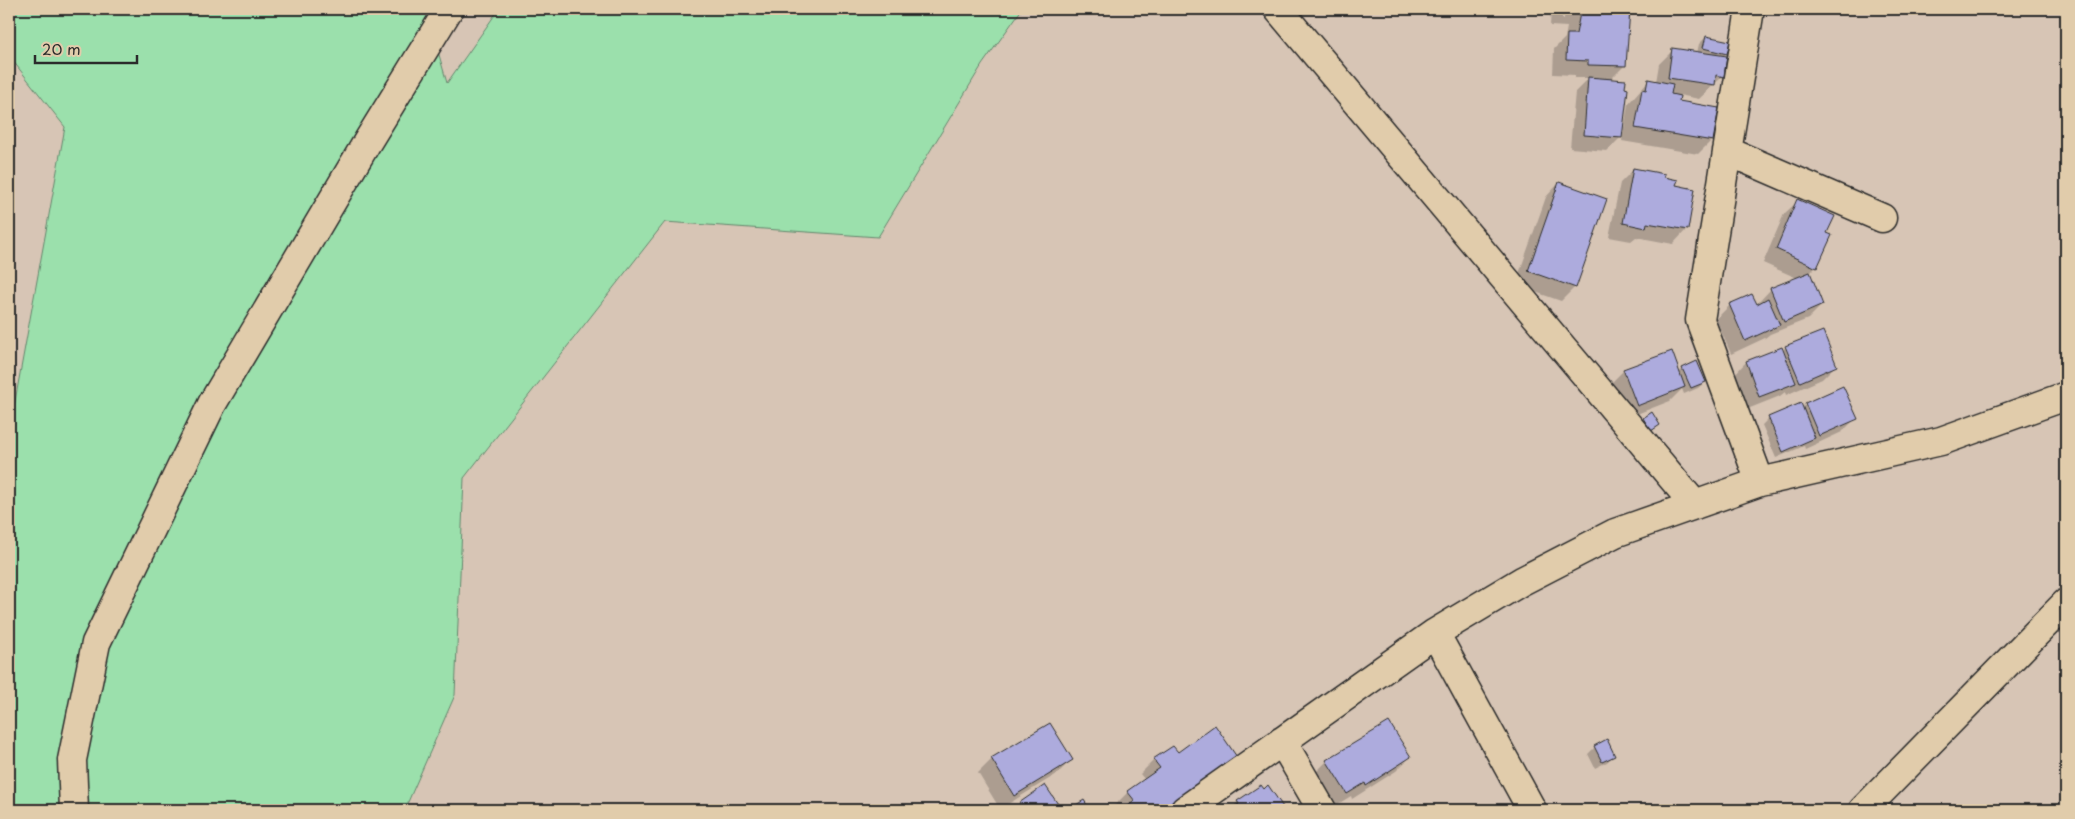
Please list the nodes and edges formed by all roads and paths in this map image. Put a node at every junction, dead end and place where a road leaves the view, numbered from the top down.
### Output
1 (449, 9) edge
2 (1278, 9) edge
3 (1750, 9) edge
4 (1727, 151) junction
5 (1882, 218) dead end
6 (2066, 396) edge
7 (1760, 482) junction
8 (1695, 505) junction
9 (2066, 603) edge
10 (1435, 634) junction
11 (1282, 741) junction
12 (74, 810) edge
13 (1185, 810) edge
14 (1322, 810) edge
15 (1532, 810) edge
16 (1863, 810) edge

1 - 12 street
2 - 8 street
3 - 4 street
4 - 5 street
4 - 7 street
6 - 7 street
7 - 8 street
8 - 10 street
9 - 16 street
10 - 11 street
10 - 15 street
11 - 13 street
11 - 14 street

